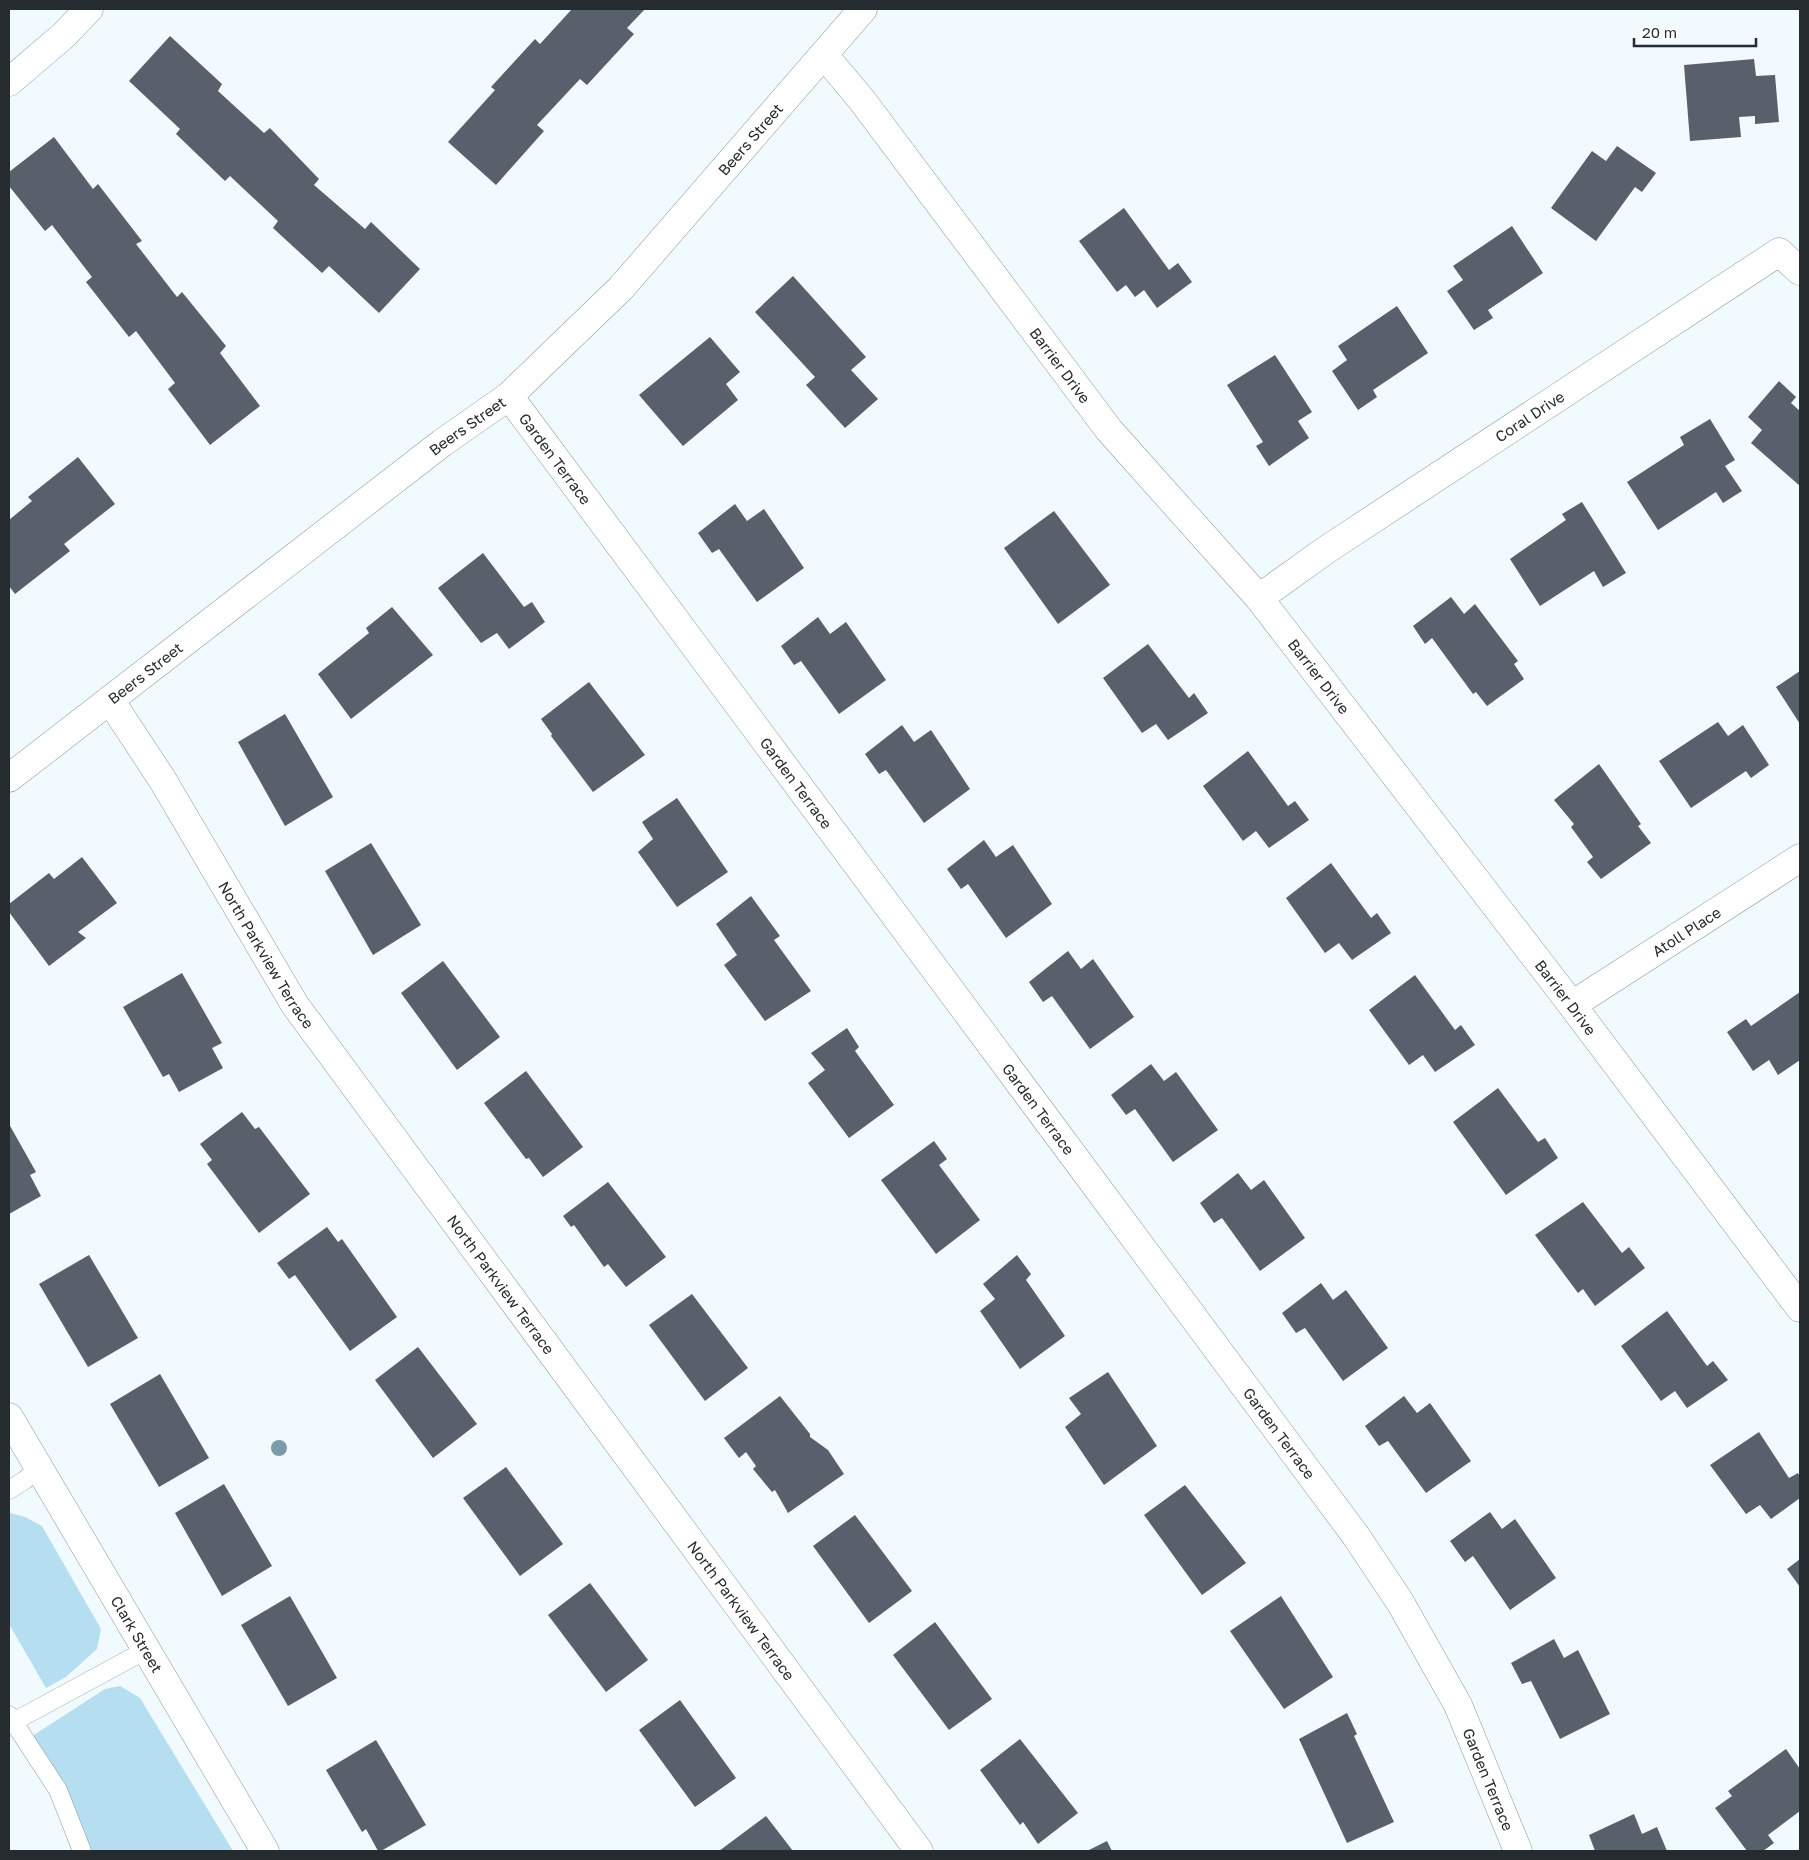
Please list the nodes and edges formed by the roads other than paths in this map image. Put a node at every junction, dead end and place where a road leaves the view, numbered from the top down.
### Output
1 (89, 9) edge
2 (864, 9) edge
3 (824, 55) junction
4 (9, 82) edge
5 (1800, 271) edge
6 (509, 396) junction
7 (1259, 598) junction
8 (110, 700) junction
9 (9, 778) edge
10 (1800, 858) edge
11 (1572, 1005) junction
12 (1800, 1308) edge
13 (9, 1417) edge
14 (39, 1468) junction
15 (9, 1490) edge
16 (146, 1650) junction
17 (11, 1719) edge
18 (82, 1851) edge
19 (265, 1851) edge
20 (919, 1851) edge
21 (1518, 1851) edge

1 - 4 street
2 - 3 street, Beers Street
3 - 6 street, Beers Street
3 - 7 street, Barrier Drive
5 - 7 street, Coral Drive
6 - 8 street, Beers Street
6 - 21 street, Garden Terrace
7 - 11 street, Barrier Drive
8 - 9 street, Beers Street
8 - 20 street, North Parkview Terrace
10 - 11 street, Atoll Place
11 - 12 street, Barrier Drive
13 - 14 street, Clark Street
14 - 15 lane
14 - 16 street, Clark Street
16 - 17 lane
16 - 19 street, Clark Street
17 - 18 lane

